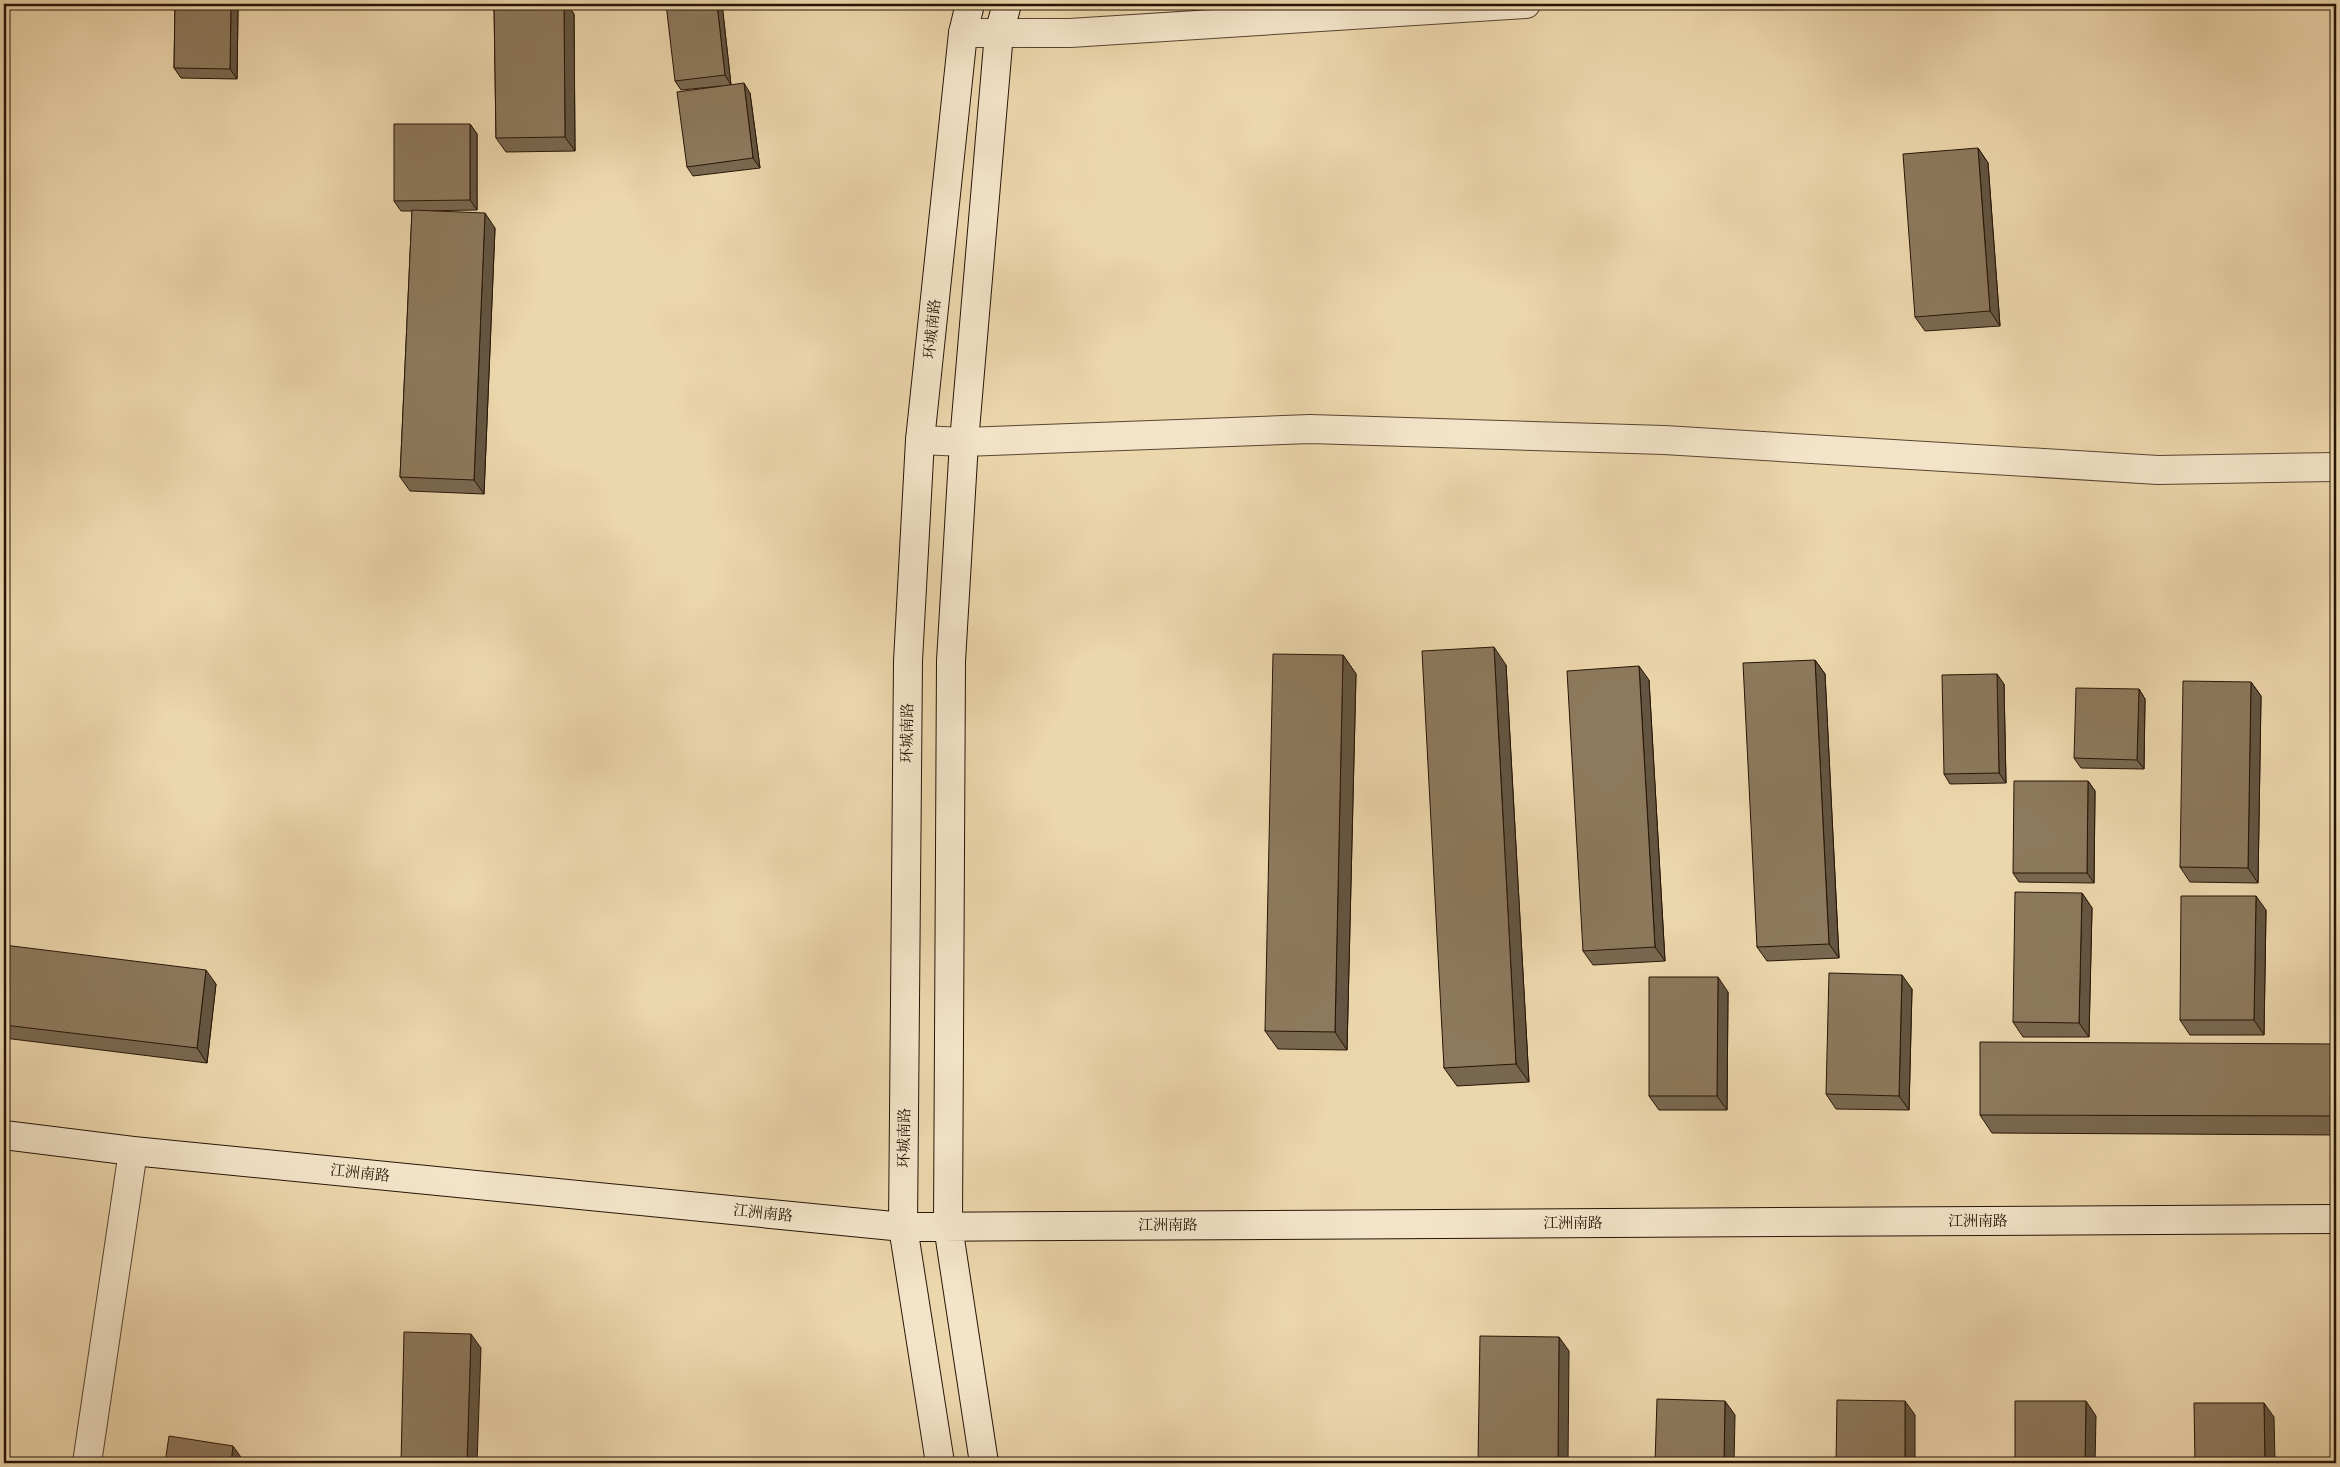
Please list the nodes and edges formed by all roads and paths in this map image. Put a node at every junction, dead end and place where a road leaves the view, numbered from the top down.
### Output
1 (970, 4) edge
2 (1007, 4) edge
3 (1526, 4) edge
4 (963, 33) junction
5 (1000, 33) junction
6 (920, 440) junction
7 (964, 442) junction
8 (2336, 467) edge
9 (4, 1135) edge
10 (133, 1151) junction
11 (2336, 1219) edge
12 (948, 1226) junction
13 (903, 1227) junction
14 (87, 1463) edge
15 (940, 1463) edge
16 (984, 1463) edge

1 - 4 main road, 环城南路
2 - 5 main road
3 - 5 main road
4 - 5 main road
4 - 6 main road, 环城南路
5 - 7 main road
6 - 7 main road
6 - 13 main road, 环城南路
7 - 8 main road
7 - 12 main road
9 - 10 main road, 江洲南路
10 - 13 main road, 江洲南路
10 - 14 main road
11 - 12 main road, 江洲南路
12 - 13 main road, 江洲南路
12 - 16 main road
13 - 15 main road, 环城南路

